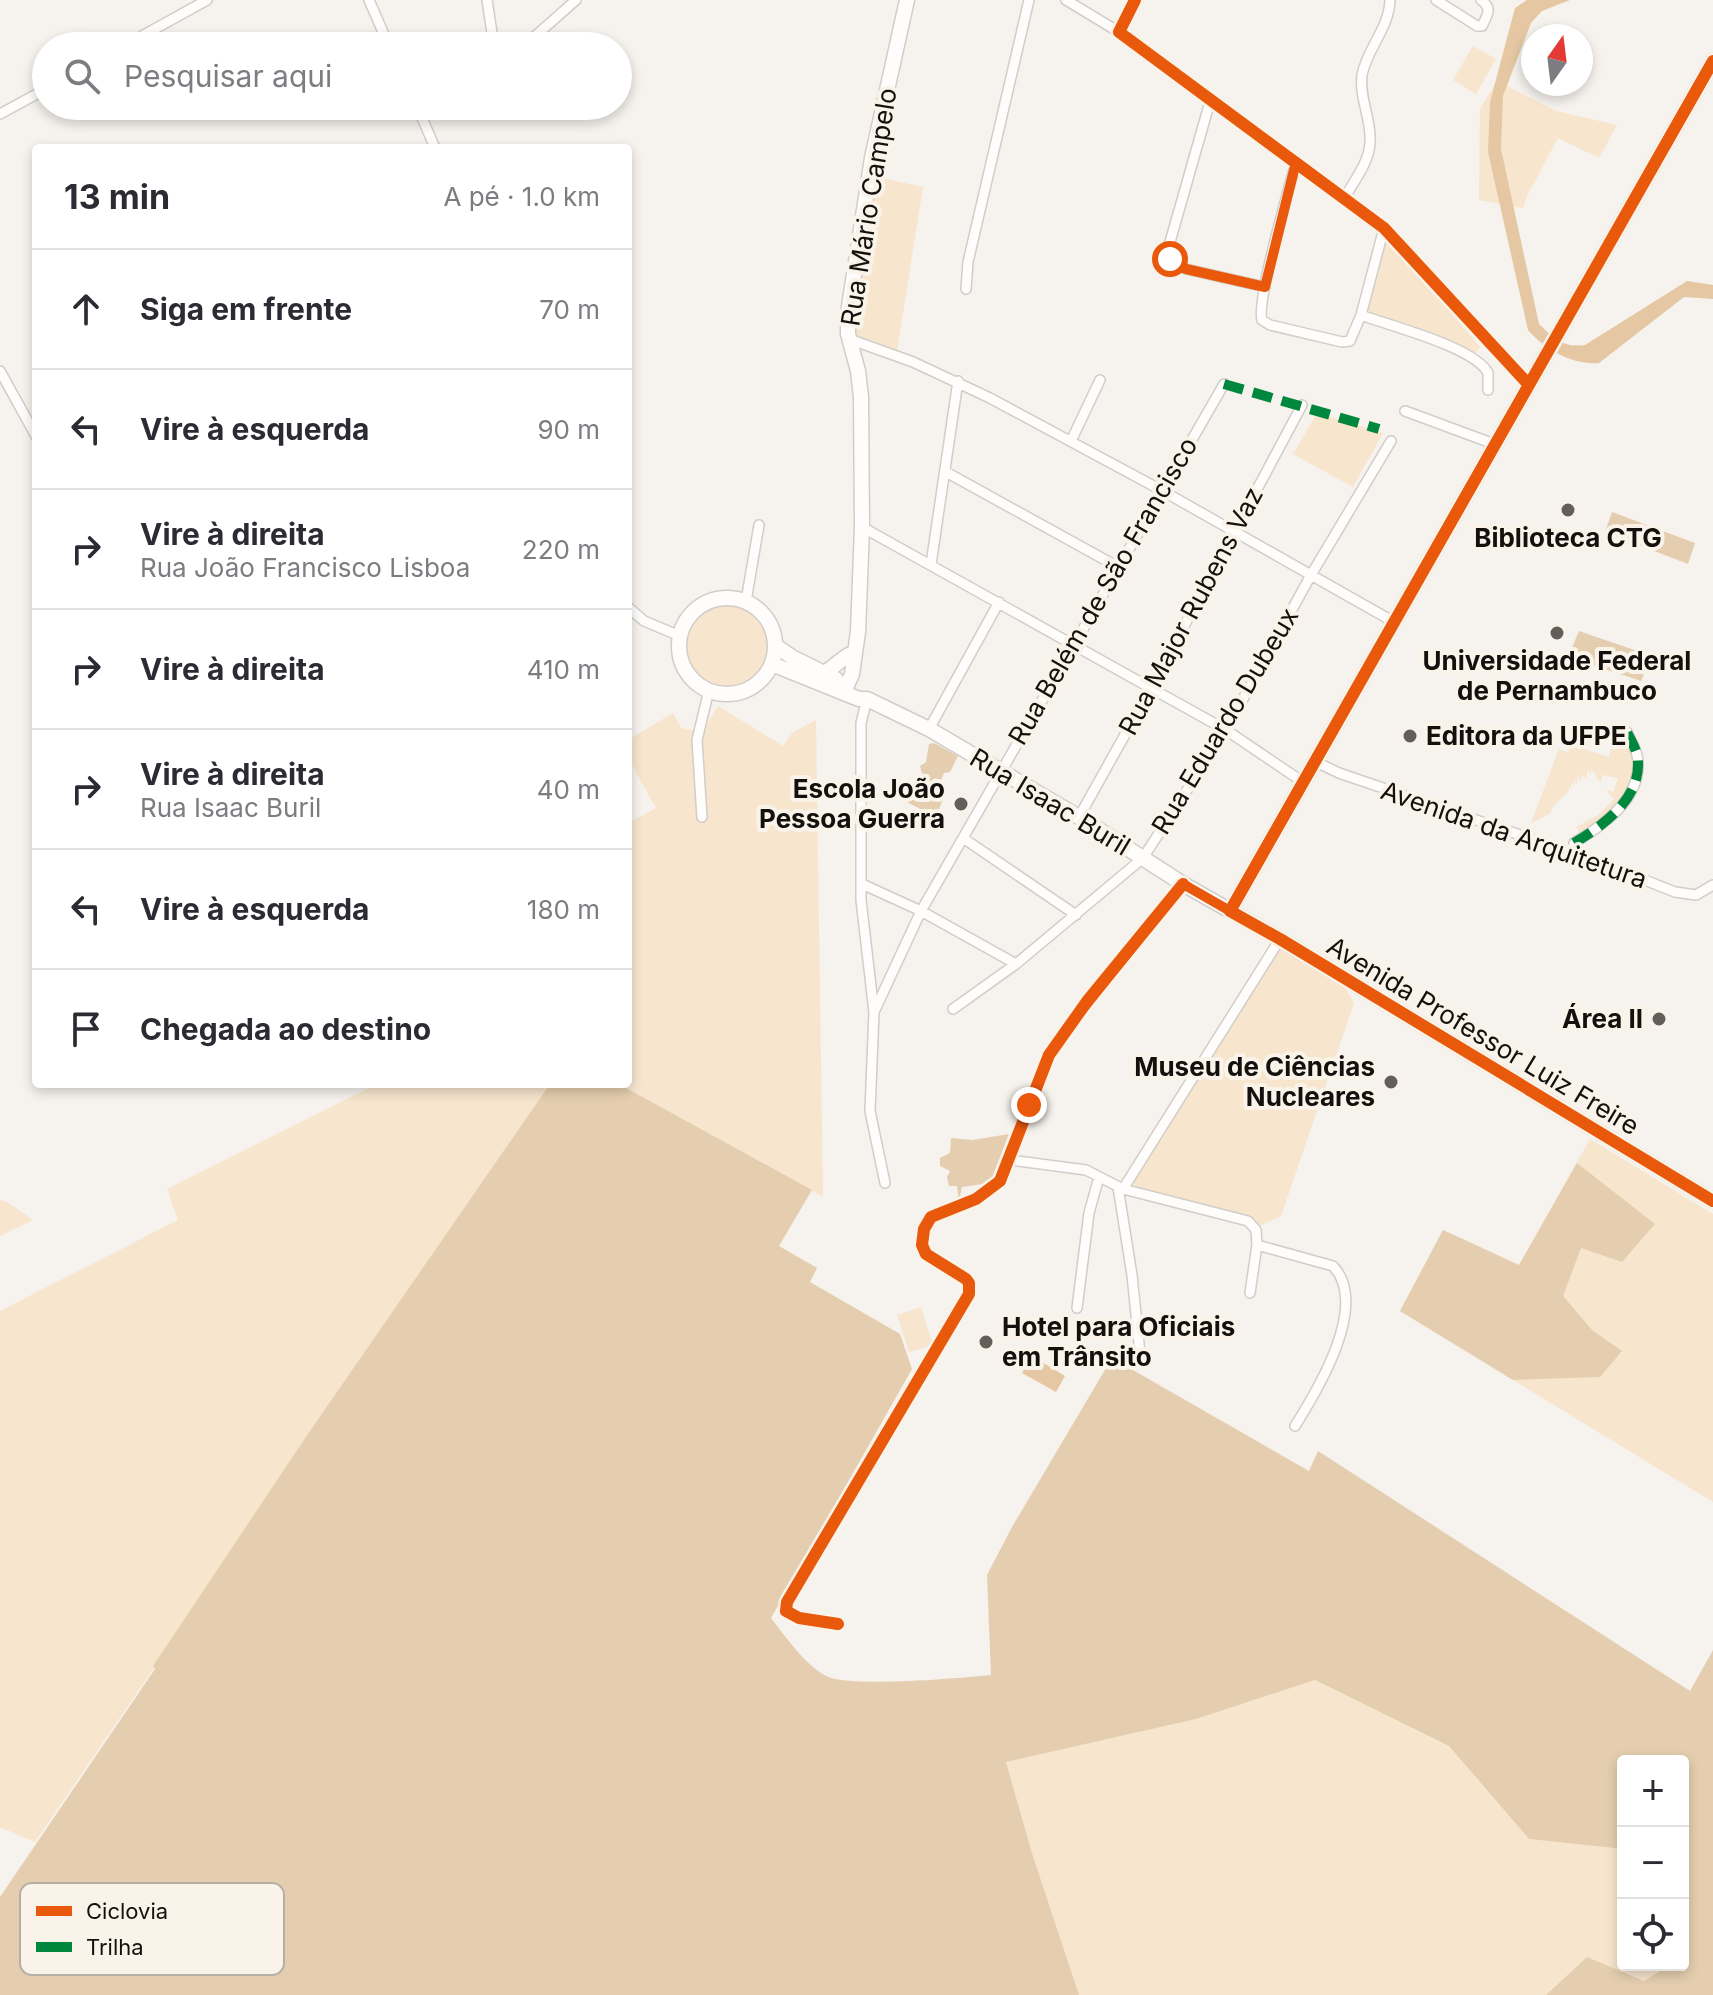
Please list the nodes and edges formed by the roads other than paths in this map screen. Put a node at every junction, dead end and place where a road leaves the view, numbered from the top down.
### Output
1 (207, 0) edge
2 (369, 0) edge
3 (487, 0) edge
4 (576, 0) edge
5 (907, 0) edge
6 (1029, 0) edge
7 (1066, 0) edge
8 (1135, 0) edge
9 (1390, 0) edge
10 (1436, 0) edge
11 (1481, 0) edge
12 (149, 32) edge
13 (383, 32) edge
14 (492, 32) edge
15 (540, 32) edge
16 (1119, 32) junction
17 (1713, 61) edge
18 (32, 97) edge
19 (1211, 98) junction
20 (0, 114) edge
21 (423, 120) edge
22 (433, 144) edge
23 (1296, 162) junction
24 (1344, 199) junction
25 (1384, 228) junction
26 (1265, 287) junction
27 (966, 289) dead end
28 (1361, 315) junction
29 (849, 339) junction
30 (0, 371) edge
31 (1100, 380) dead end
32 (958, 381) junction
33 (1224, 384) dead end
34 (1529, 385) junction
35 (1488, 390) dead end
36 (1302, 405) dead end
37 (1405, 411) dead end
38 (32, 429) edge
39 (1071, 441) junction
40 (1391, 441) dead end
41 (1494, 444) junction
42 (946, 472) junction
43 (1161, 490) junction
44 (759, 525) dead end
45 (862, 527) junction
46 (1233, 531) junction
47 (931, 564) junction
48 (1118, 567) junction
49 (1311, 575) junction
50 (746, 601) junction
51 (999, 602) junction
52 (632, 610) edge
53 (1394, 622) junction
54 (680, 636) junction
55 (1074, 644) junction
56 (776, 646) junction
57 (853, 653) junction
58 (772, 664) junction
59 (824, 673) junction
60 (1151, 688) junction
61 (846, 689) junction
62 (709, 690) junction
63 (867, 699) junction
64 (929, 729) junction
65 (1226, 730) junction
66 (1627, 732) dead end
67 (1314, 761) junction
68 (1000, 770) junction
69 (1303, 782) junction
70 (702, 817) dead end
71 (1079, 817) junction
72 (963, 838) junction
73 (1574, 843) dead end
74 (1143, 858) junction
75 (862, 884) junction
76 (1183, 884) junction
77 (1713, 885) edge
78 (921, 911) junction
79 (1230, 911) junction
80 (1076, 915) junction
81 (1280, 939) junction
82 (1016, 964) junction
83 (953, 1009) dead end
84 (874, 1012) junction
85 (1010, 1160) junction
86 (1099, 1177) junction
87 (885, 1183) dead end
88 (1121, 1188) junction
89 (1713, 1201) edge
90 (1257, 1245) junction
91 (1250, 1293) dead end
92 (1077, 1308) dead end
93 (1141, 1363) dead end
94 (1295, 1426) dead end
95 (838, 1624) dead end

1 - 12 street
2 - 13 street
3 - 14 street
4 - 15 street
5 - 29 main road, Rua Mário Campelo
6 - 27 street
7 - 16 street
8 - 16 street
9 - 24 street
10 - 11 street
16 - 19 street
17 - 34 main road
18 - 20 street
19 - 23 street
19 - 26 street
21 - 22 street
23 - 24 street
23 - 26 street
24 - 25 street
25 - 28 street
25 - 34 street
26 - 28 street
28 - 35 street
29 - 32 street
29 - 45 main road, Rua Mário Campelo
30 - 38 street
31 - 39 street
32 - 39 street
32 - 42 street
33 - 43 street, Rua Belém de São Francisco
34 - 41 main road
36 - 46 street, Rua Major Rubens Vaz
37 - 41 street
39 - 43 street
40 - 49 street, Rua Eduardo Dubeux
41 - 53 main road
42 - 47 street
42 - 48 street
43 - 46 street
43 - 48 street, Rua Belém de São Francisco
44 - 50 street
45 - 47 street
45 - 57 main road, Rua Mário Campelo
46 - 49 street
46 - 60 street, Rua Major Rubens Vaz
47 - 51 street
48 - 55 street, Rua Belém de São Francisco
49 - 53 street
49 - 65 street, Rua Eduardo Dubeux
50 - 54 main road
50 - 56 main road
51 - 55 street
51 - 64 street
52 - 54 street
53 - 67 main road
54 - 62 main road
55 - 60 street
55 - 68 street, Rua Belém de São Francisco
56 - 58 main road
56 - 59 main road, Rua Isaac Buril
57 - 59 main road
57 - 61 main road, Rua Mário Campelo
58 - 61 main road, Rua Isaac Buril
58 - 62 main road
59 - 61 main road, Rua Isaac Buril
60 - 65 street
60 - 71 street, Rua Major Rubens Vaz
61 - 63 main road, Rua Isaac Buril
62 - 70 street
63 - 64 main road, Rua Isaac Buril
63 - 75 street
64 - 68 main road, Rua Isaac Buril
65 - 69 street
65 - 74 street, Rua Eduardo Dubeux
66 - 73 street
67 - 69 main road
67 - 77 street, Avenida da Arquitetura
68 - 71 main road, Rua Isaac Buril
68 - 72 street, Rua Belém de São Francisco
69 - 79 main road
71 - 74 main road, Rua Isaac Buril
72 - 78 street, Rua Belém de São Francisco
72 - 80 street
74 - 76 main road, Rua Isaac Buril
74 - 80 street, Rua Eduardo Dubeux
75 - 78 street
75 - 84 street, Rua Belém de São Francisco
76 - 79 main road, Rua Isaac Buril
76 - 85 street
78 - 82 street
78 - 84 street, Rua Belém de São Francisco
79 - 81 main road, Avenida Professor Luiz Freire
80 - 82 street, Rua Eduardo Dubeux
81 - 88 street
81 - 89 main road, Avenida Professor Luiz Freire
82 - 83 street, Rua Eduardo Dubeux
84 - 87 street, Rua Belém de São Francisco
85 - 86 street
85 - 95 street
86 - 88 street
86 - 92 street
88 - 90 street
88 - 93 street
90 - 91 street
90 - 94 street

